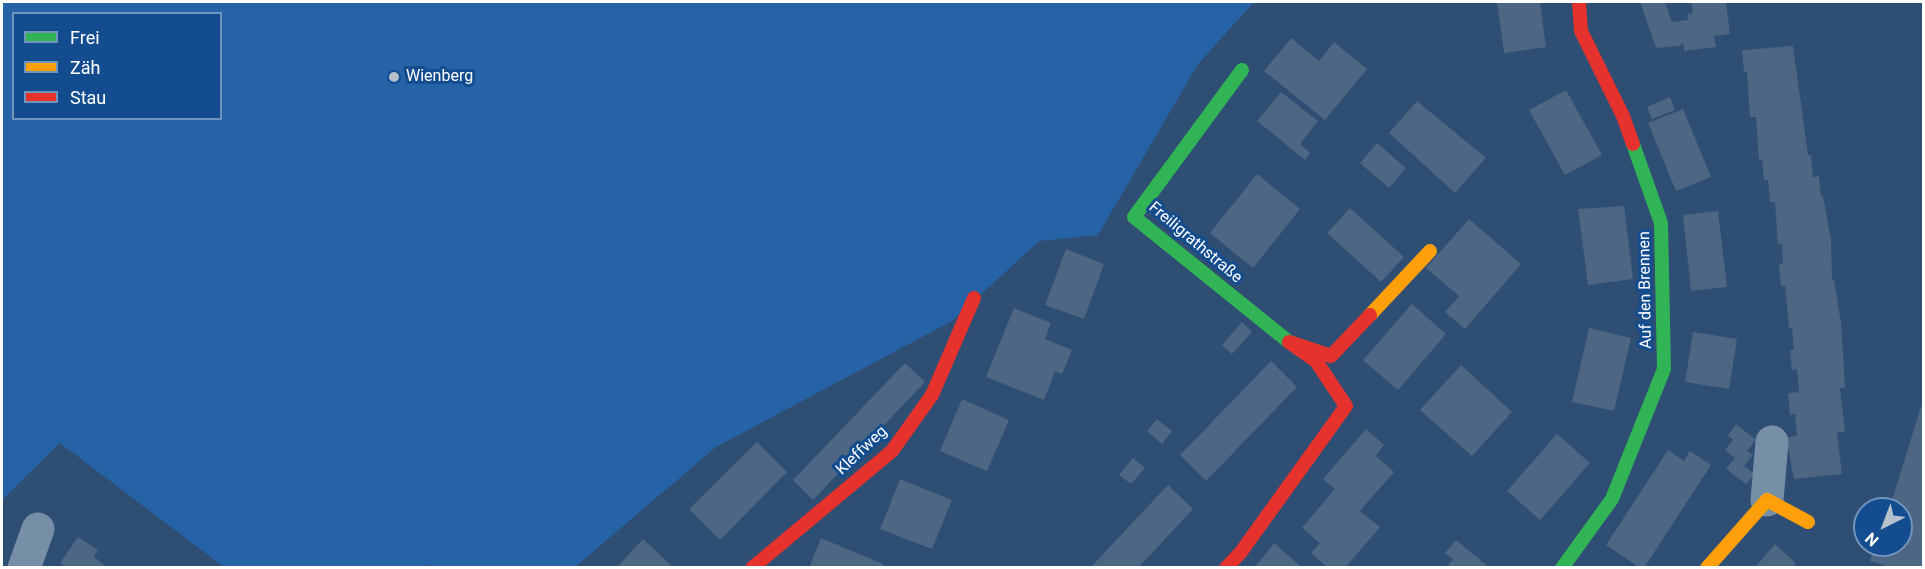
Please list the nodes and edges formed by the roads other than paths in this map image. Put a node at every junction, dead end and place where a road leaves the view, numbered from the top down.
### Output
1 (1579, 2) edge
2 (1242, 70) dead end
3 (1430, 251) dead end
4 (974, 298) dead end
5 (1289, 342) junction
6 (1772, 442) dead end
7 (1767, 500) junction
8 (1808, 522) dead end
9 (38, 528) dead end
10 (24, 567) edge
11 (752, 567) edge
12 (1226, 567) edge
13 (1562, 567) edge
14 (1707, 567) edge

1 - 13 street, Auf den Brennen
2 - 5 street, Freiligrathstraße
3 - 5 street, Freiligrathstraße
4 - 11 street, Kleffweg
5 - 12 street, Freiligrathstraße
6 - 7 street
7 - 8 street
7 - 14 street
9 - 10 street

